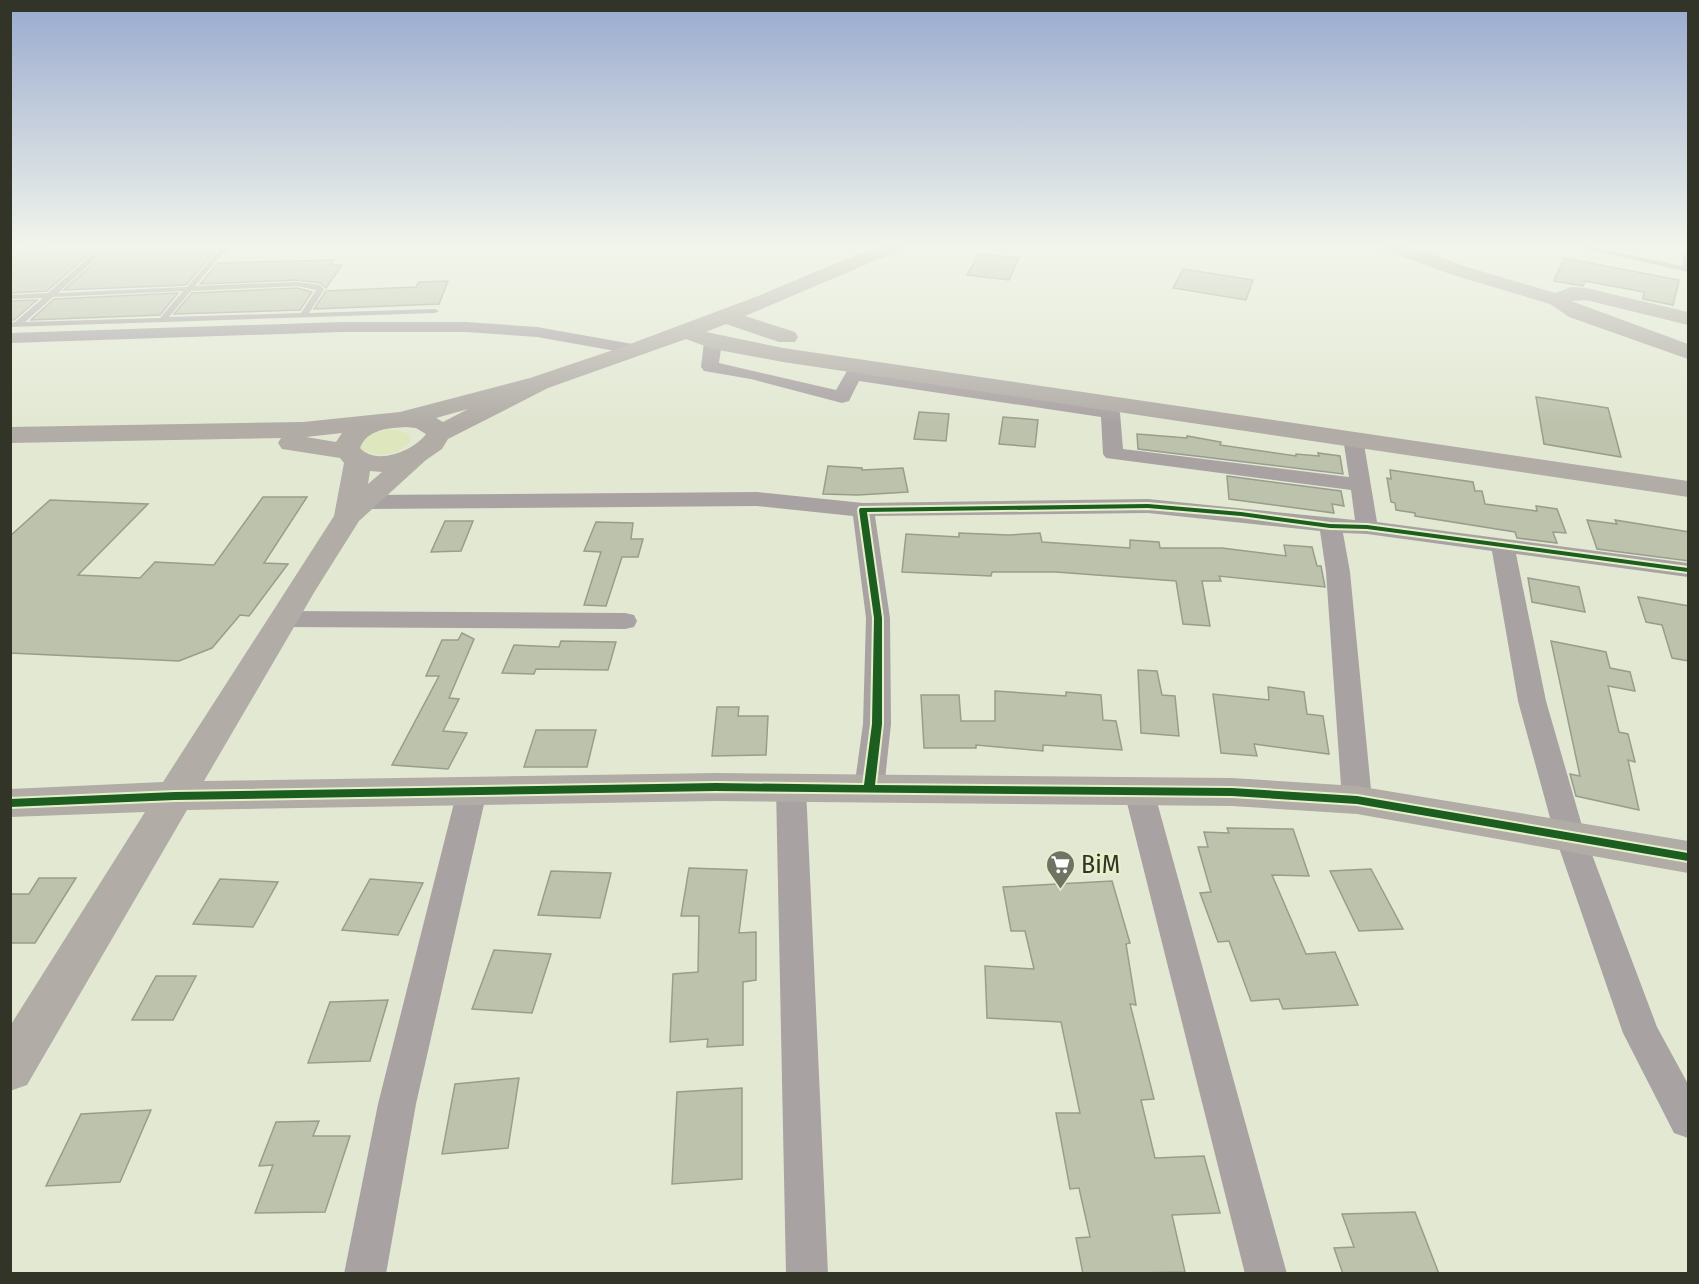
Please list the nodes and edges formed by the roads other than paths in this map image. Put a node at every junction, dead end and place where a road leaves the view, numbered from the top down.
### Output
1 (41, 304) edge
2 (176, 304) edge
3 (311, 304) edge
4 (752, 304) edge
5 (1564, 304) edge
6 (1629, 304) edge
7 (435, 311) dead end
8 (303, 316) junction
9 (723, 316) junction
10 (1689, 318) edge
11 (162, 320) junction
12 (13, 330) edge
13 (684, 332) junction
14 (713, 342) junction
15 (638, 350) junction
16 (1689, 352) edge
17 (539, 383) junction
18 (394, 420) junction
19 (439, 434) junction
20 (10, 435) edge
21 (1353, 438) junction
22 (10, 447) edge
23 (353, 456) junction
24 (416, 456) junction
25 (1689, 474) edge
26 (1359, 484) junction
27 (1689, 489) edge
28 (356, 509) junction
29 (863, 510) junction
30 (1330, 526) junction
31 (1367, 527) junction
32 (1503, 546) junction
33 (1689, 570) edge
34 (282, 619) junction
35 (625, 621) dead end
36 (791, 788) junction
37 (869, 789) junction
38 (472, 791) junction
39 (1139, 791) junction
40 (175, 796) junction
41 (1357, 800) junction
42 (10, 803) edge
43 (1570, 836) junction
44 (1689, 857) edge
45 (10, 1069) edge
46 (1689, 1120) edge
47 (365, 1274) edge
48 (807, 1274) edge
49 (1266, 1274) edge

1 - 12 lane
2 - 11 lane
3 - 8 lane
4 - 9 main road
5 - 16 main road
6 - 10 main road
7 - 8 lane
8 - 11 lane
9 - 13 main road
9 - 25 main road
11 - 12 lane
12 - 15 street
13 - 14 main road
13 - 15 main road
14 - 21 main road
14 - 26 street
15 - 17 main road
17 - 18 main road
17 - 19 main road
18 - 19 main road
18 - 20 main road
18 - 23 main road
19 - 24 main road
21 - 26 street
21 - 27 main road
22 - 23 main road
23 - 24 main road
23 - 28 main road
24 - 28 main road
26 - 31 street
28 - 29 street
28 - 34 main road
29 - 30 street
29 - 37 street
30 - 31 street
30 - 41 street
31 - 32 street
32 - 33 street
32 - 43 street
34 - 35 street
34 - 40 main road
36 - 37 main road
36 - 38 main road
36 - 48 street
37 - 39 main road
38 - 40 main road
38 - 47 street
39 - 41 main road
39 - 49 street
40 - 42 main road
40 - 45 main road
41 - 43 main road
43 - 44 main road
43 - 46 street

